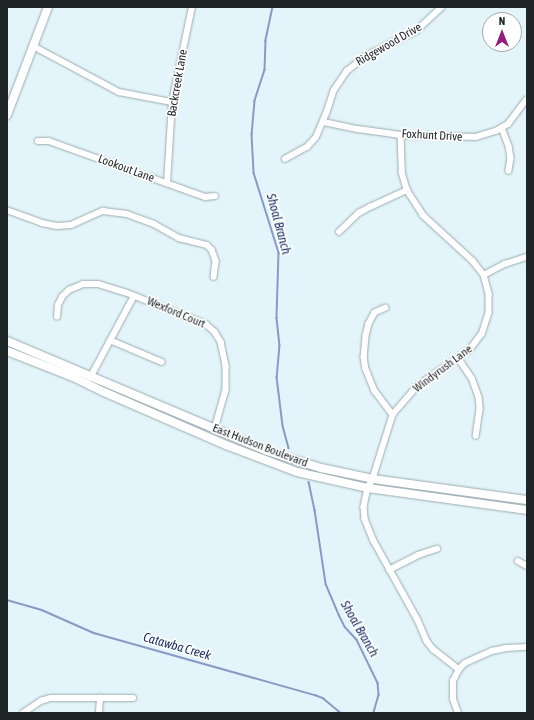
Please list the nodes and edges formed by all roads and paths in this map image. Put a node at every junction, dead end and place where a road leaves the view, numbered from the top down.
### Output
1 (48, 7) edge
2 (192, 7) edge
3 (442, 7) edge
4 (33, 46) junction
5 (526, 100) dead end
6 (172, 102) junction
7 (7, 115) edge
8 (324, 122) junction
9 (502, 128) junction
10 (401, 135) junction
11 (38, 141) dead end
12 (285, 160) dead end
13 (509, 171) dead end
14 (168, 184) junction
15 (407, 190) junction
16 (215, 196) dead end
17 (7, 210) edge
18 (339, 232) dead end
19 (527, 257) edge
20 (484, 275) junction
21 (214, 277) dead end
22 (134, 296) junction
23 (386, 308) dead end
24 (57, 317) dead end
25 (110, 340) junction
26 (7, 341) edge
27 (7, 351) edge
28 (459, 359) junction
29 (162, 362) dead end
30 (89, 380) junction
31 (393, 415) junction
32 (215, 429) junction
33 (476, 436) dead end
34 (209, 437) junction
35 (373, 479) junction
36 (368, 488) junction
37 (527, 500) edge
38 (527, 510) edge
39 (437, 549) dead end
40 (518, 561) dead end
41 (527, 566) edge
42 (389, 570) junction
43 (527, 647) edge
44 (459, 669) junction
45 (100, 698) junction
46 (133, 698) dead end
47 (23, 713) edge
48 (99, 713) edge
49 (458, 713) edge

1 - 4 main road
2 - 6 street, Backcreek Lane
3 - 8 street, Ridgewood Drive
4 - 6 street
4 - 7 main road
5 - 9 street, Foxhunt Drive
6 - 14 street, Backcreek Lane
8 - 10 street, Foxhunt Drive
8 - 12 street, Ridgewood Drive
9 - 10 street, Foxhunt Drive
9 - 13 street
10 - 15 street, Windyrush Lane
11 - 14 street, Lookout Lane
14 - 16 street, Lookout Lane
15 - 18 street
15 - 20 street, Windyrush Lane
17 - 21 street
19 - 20 street
20 - 28 street, Windyrush Lane
22 - 24 street, Wexford Court
22 - 25 street
22 - 32 street, Wexford Court
23 - 31 street
25 - 29 street
25 - 30 street
26 - 30 main road, East Hudson Boulevard
27 - 30 main road, East Hudson Boulevard
28 - 31 street, Windyrush Lane
28 - 33 street
30 - 32 main road, East Hudson Boulevard
30 - 34 main road, East Hudson Boulevard
31 - 35 street, Windyrush Lane
32 - 34 main road
32 - 35 main road, East Hudson Boulevard
34 - 36 main road, East Hudson Boulevard
35 - 36 street, Windyrush Lane
35 - 37 main road, East Hudson Boulevard
36 - 38 main road, East Hudson Boulevard
36 - 42 street, Windyrush Lane
39 - 42 street
40 - 41 street
42 - 44 street, Windyrush Lane
43 - 44 street
44 - 49 street
45 - 46 street
45 - 47 street
45 - 48 street

